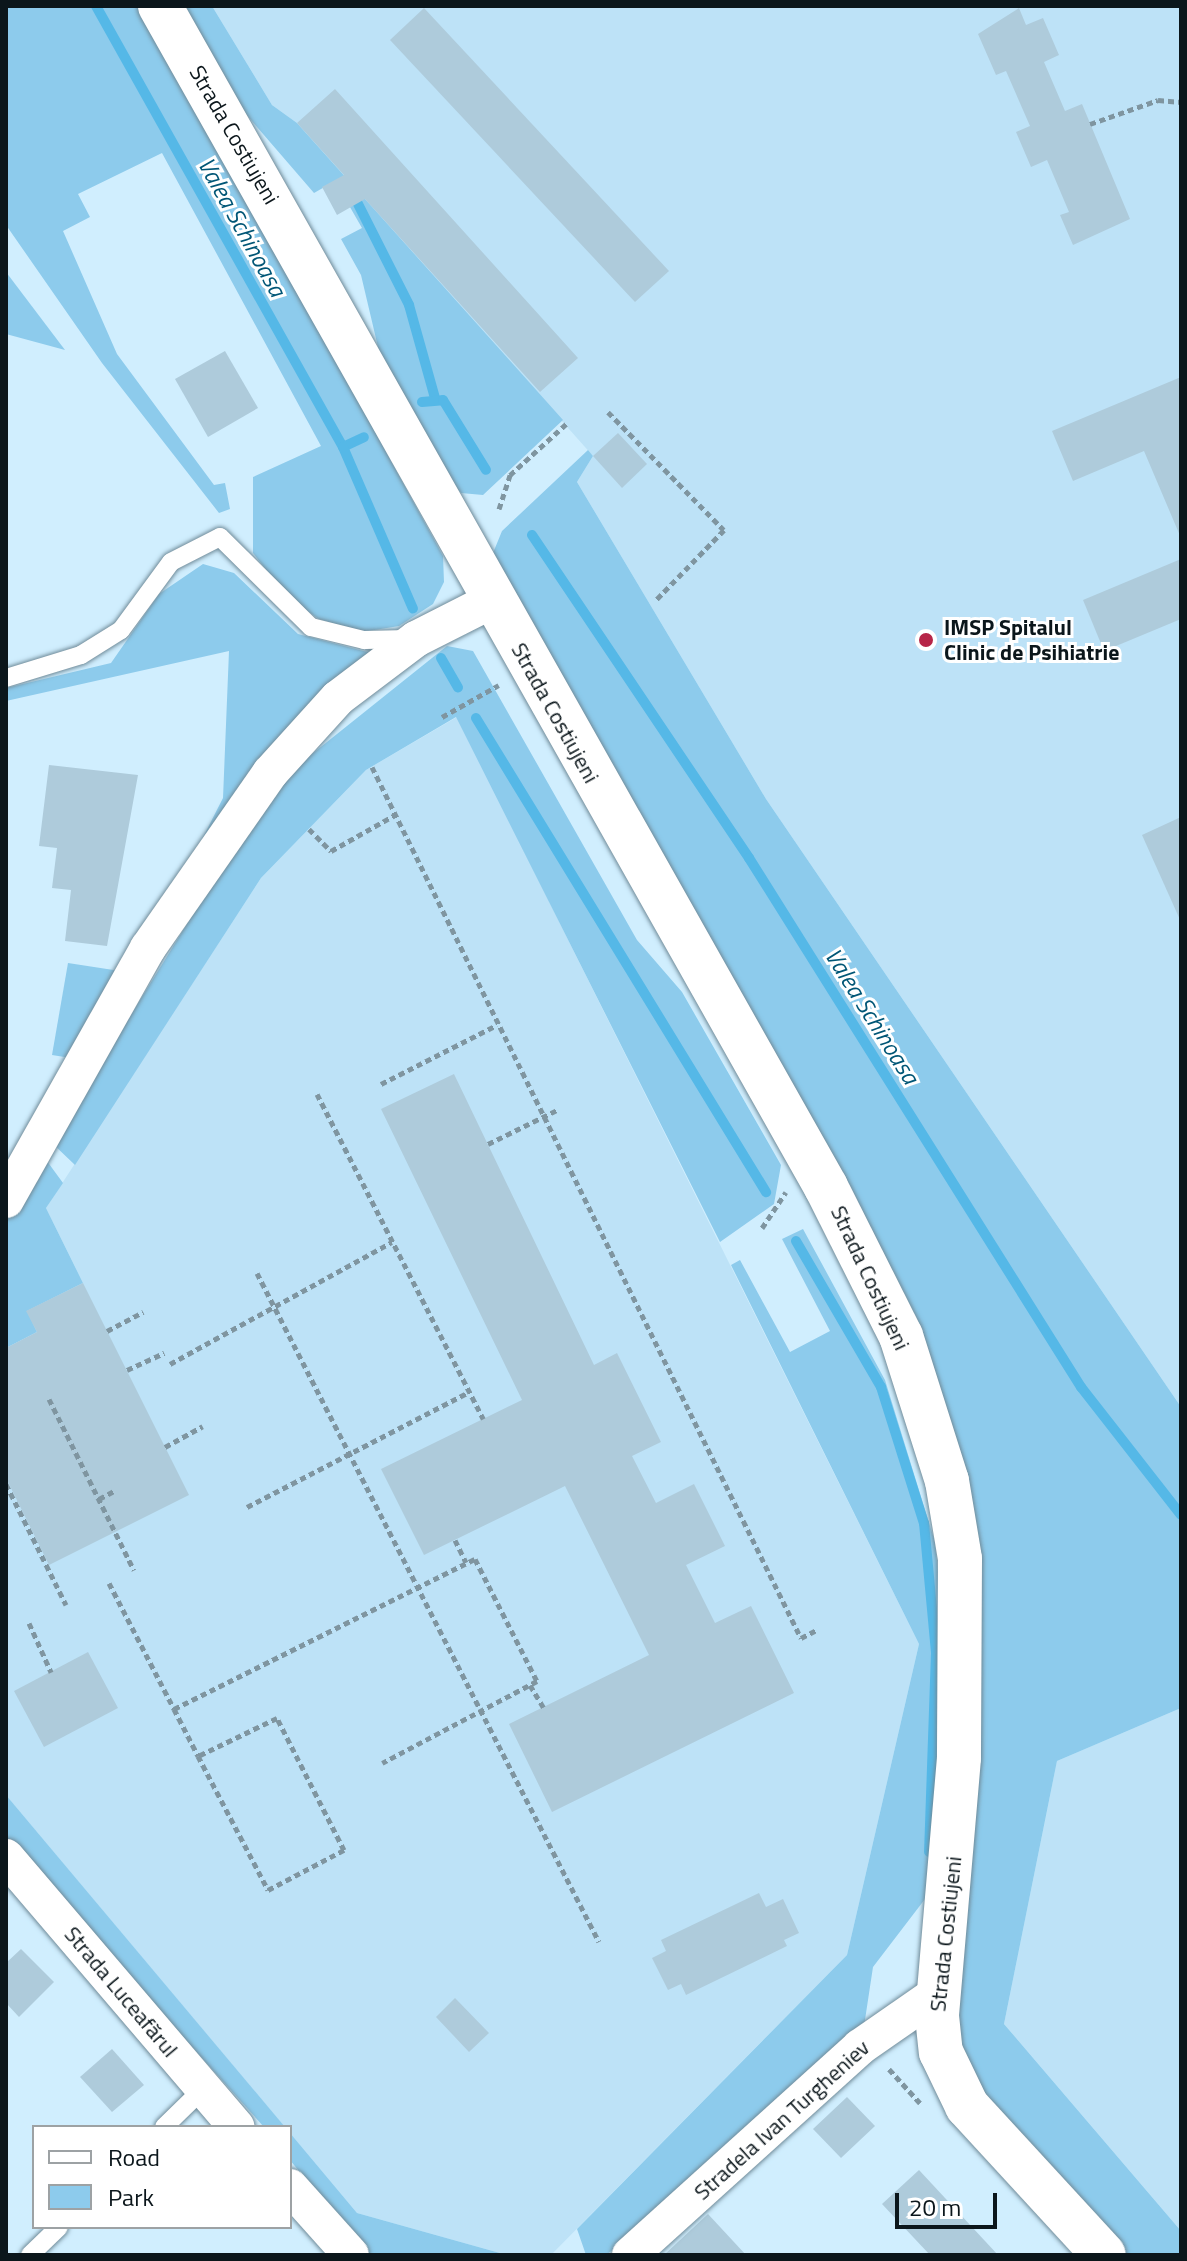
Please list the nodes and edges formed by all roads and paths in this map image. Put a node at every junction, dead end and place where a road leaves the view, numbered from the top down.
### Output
1 (160, 6) edge
2 (1181, 102) edge
3 (1090, 124) dead end
4 (608, 412) dead end
5 (566, 424) dead end
6 (499, 509) dead end
7 (493, 600) junction
8 (656, 600) dead end
9 (416, 639) junction
10 (6, 678) edge
11 (500, 685) dead end
12 (442, 717) dead end
13 (372, 767) dead end
14 (395, 815) junction
15 (309, 829) dead end
16 (497, 1025) junction
17 (381, 1084) dead end
18 (317, 1094) dead end
19 (559, 1109) dead end
20 (542, 1117) junction
21 (488, 1144) dead end
22 (6, 1200) edge
23 (392, 1242) junction
24 (257, 1273) dead end
25 (274, 1307) junction
26 (143, 1312) dead end
27 (107, 1331) dead end
28 (164, 1353) dead end
29 (170, 1364) dead end
30 (127, 1370) dead end
31 (469, 1392) junction
32 (49, 1399) dead end
33 (483, 1419) dead end
34 (203, 1426) dead end
35 (165, 1447) dead end
36 (348, 1454) junction
37 (6, 1484) edge
38 (114, 1491) dead end
39 (99, 1499) junction
40 (247, 1507) dead end
41 (455, 1540) dead end
42 (466, 1563) junction
43 (134, 1570) dead end
44 (109, 1583) dead end
45 (414, 1587) junction
46 (66, 1605) dead end
47 (29, 1623) dead end
48 (817, 1630) dead end
49 (51, 1672) dead end
50 (530, 1685) junction
51 (543, 1707) dead end
52 (174, 1709) junction
53 (477, 1713) junction
54 (198, 1756) junction
55 (382, 1763) dead end
56 (6, 1857) edge
57 (599, 1942) dead end
58 (939, 1992) junction
59 (203, 2089) junction
60 (166, 2125) edge
61 (235, 2125) edge
62 (292, 2189) edge
63 (57, 2229) edge
64 (30, 2255) edge
65 (351, 2255) edge
66 (630, 2255) edge
67 (1104, 2255) edge

1 - 7 street, Strada Costiujeni
2 - 3 path
4 - 8 path
5 - 6 path
7 - 9 street
7 - 58 street, Strada Costiujeni
9 - 10 lane
9 - 22 street
11 - 12 path
13 - 14 path
14 - 15 path
14 - 16 path
16 - 17 path
16 - 20 path
18 - 23 path
19 - 20 path
20 - 21 path
20 - 48 path
23 - 25 path
23 - 31 path
24 - 25 path
25 - 29 path
25 - 36 path
26 - 27 path
28 - 30 path
31 - 33 path
31 - 36 path
32 - 39 path
34 - 35 path
36 - 40 path
36 - 45 path
37 - 46 path
38 - 39 path
39 - 43 path
41 - 42 path
42 - 45 path
42 - 50 path
44 - 52 path
45 - 52 path
45 - 53 path
47 - 49 path
50 - 51 path
50 - 53 path
52 - 54 path
53 - 55 path
53 - 57 path
54 - 54 path
56 - 59 street, Strada Luceafărul
58 - 66 street, Stradela Ivan Turgheniev
58 - 67 street, Strada Costiujeni
59 - 60 lane
59 - 61 street, Strada Luceafărul
62 - 65 street
63 - 64 lane

